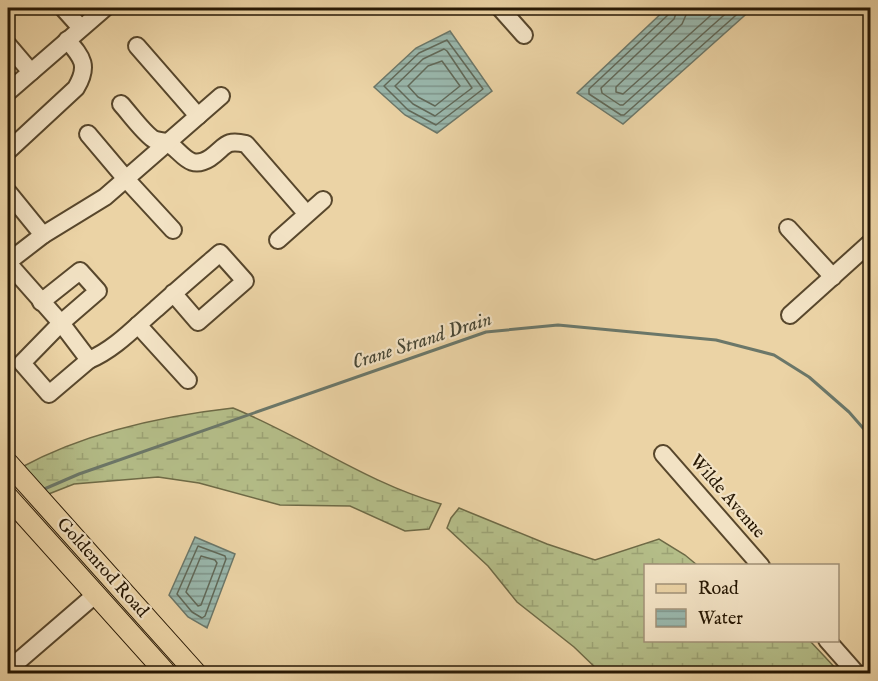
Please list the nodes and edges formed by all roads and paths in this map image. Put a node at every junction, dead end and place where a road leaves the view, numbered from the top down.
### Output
1 (63, 8) edge
2 (105, 8) edge
3 (501, 8) edge
4 (81, 28) junction
5 (524, 35) dead end
6 (67, 40) junction
7 (8, 45) edge
8 (136, 46) dead end
9 (31, 72) junction
10 (8, 92) edge
11 (221, 96) dead end
12 (121, 104) dead end
13 (198, 116) junction
14 (88, 134) dead end
15 (168, 143) junction
16 (8, 151) edge
17 (126, 179) junction
18 (8, 192) edge
19 (323, 201) dead end
20 (306, 213) junction
21 (788, 228) dead end
22 (173, 230) dead end
23 (43, 235) junction
24 (278, 240) dead end
25 (870, 243) edge
26 (8, 263) edge
27 (833, 277) junction
28 (173, 293) dead end
29 (41, 302) junction
30 (790, 315) dead end
31 (61, 323) junction
32 (138, 325) junction
33 (89, 360) junction
34 (188, 380) dead end
35 (663, 454) dead end
36 (11, 480) edge
37 (49, 525) junction
38 (759, 564) edge
39 (95, 595) junction
40 (829, 642) edge
41 (8, 670) edge
42 (166, 674) edge
43 (195, 674) edge
44 (857, 674) edge

1 - 4 street
2 - 4 street
3 - 5 street
4 - 6 street
6 - 9 street
6 - 16 street
7 - 9 street
8 - 13 street
9 - 10 street
11 - 13 street
12 - 15 street
13 - 15 street
14 - 17 street
15 - 17 street
15 - 20 street
17 - 22 street
17 - 23 street
18 - 23 street
19 - 20 street
20 - 24 street
21 - 27 street
23 - 26 street
25 - 27 street
26 - 29 street
27 - 30 street
28 - 32 street
29 - 31 street
29 - 31 street
31 - 33 street
31 - 33 street
32 - 33 street
32 - 34 street
35 - 38 street, Wilde Avenue
36 - 37 main road, Goldenrod Road
37 - 39 main road, Goldenrod Road
37 - 43 main road, Goldenrod Road
39 - 41 street
39 - 42 main road, Goldenrod Road
39 - 43 main road
40 - 44 street

